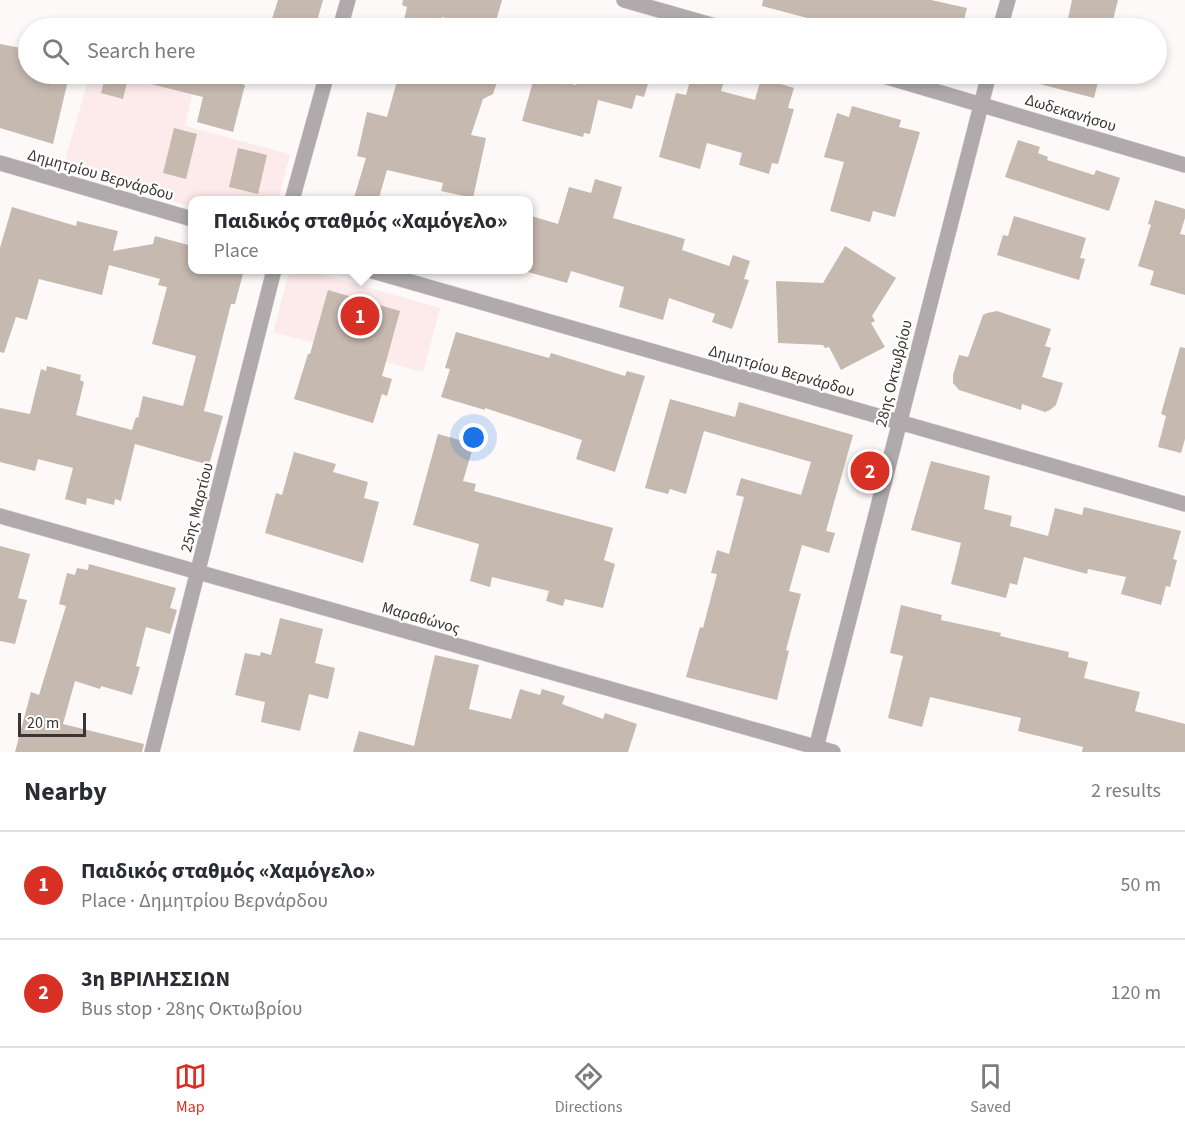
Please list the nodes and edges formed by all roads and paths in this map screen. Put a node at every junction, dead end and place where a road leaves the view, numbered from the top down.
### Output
1 (348, 0) edge
2 (624, 0) edge
3 (1008, 0) edge
4 (343, 18) edge
5 (687, 18) edge
6 (1003, 18) edge
7 (324, 84) edge
8 (912, 84) edge
9 (986, 84) edge
10 (981, 104) junction
11 (0, 163) edge
12 (1185, 165) edge
13 (293, 196) edge
14 (188, 218) edge
15 (273, 274) edge
16 (383, 274) edge
17 (900, 422) junction
18 (1185, 504) edge
19 (0, 516) edge
20 (198, 572) junction
21 (815, 750) edge
22 (152, 752) edge
23 (833, 752) edge

1 - 4 street
2 - 5 street
3 - 6 street
7 - 13 street
8 - 10 street, Δωδεκανήσου
9 - 10 street, 28ης Οκτωβρίου
10 - 12 street, Δωδεκανήσου
10 - 17 street, 28ης Οκτωβρίου
11 - 14 street, Δημητρίου Βερνάρδου
15 - 20 street, 25ης Μαρτίου
16 - 17 street, Δημητρίου Βερνάρδου
17 - 18 street, Δημητρίου Βερνάρδου
17 - 21 street, 28ης Οκτωβρίου
19 - 20 street, Μαραθώνος
20 - 21 street, Μαραθώνος
20 - 22 street, 25ης Μαρτίου
21 - 23 street, Μαραθώνος

